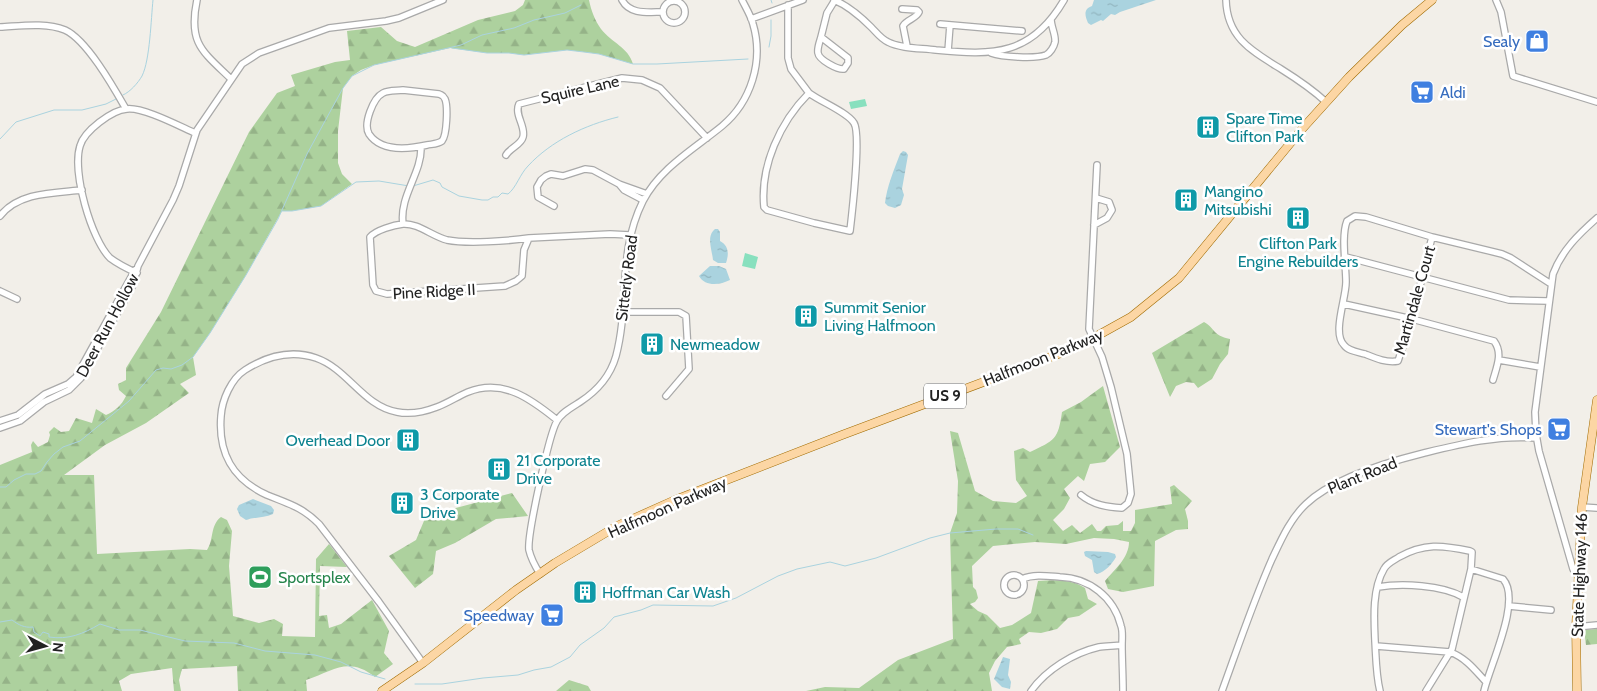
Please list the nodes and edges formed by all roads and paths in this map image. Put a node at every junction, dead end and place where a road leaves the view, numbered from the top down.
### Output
1 (197, 0) edge
2 (443, 0) edge
3 (622, 0) edge
4 (742, 0) edge
5 (803, 0) edge
6 (834, 0) edge
7 (1064, 0) edge
8 (1226, 0) edge
9 (1432, 0) edge
10 (1496, 0) edge
11 (845, 2) edge
12 (788, 5) junction
13 (902, 9) dead end
14 (663, 12) dead end
15 (751, 19) junction
16 (1051, 19) junction
17 (940, 24) dead end
18 (950, 25) junction
19 (0, 26) edge
20 (1022, 31) dead end
21 (821, 36) junction
22 (907, 46) junction
23 (948, 51) junction
24 (989, 52) junction
25 (231, 79) junction
26 (809, 94) junction
27 (1326, 102) junction
28 (1597, 102) edge
29 (126, 109) junction
30 (195, 133) junction
31 (707, 138) junction
32 (421, 146) junction
33 (506, 155) dead end
34 (1097, 165) dead end
35 (619, 184) junction
36 (82, 190) junction
37 (645, 197) junction
38 (1096, 198) junction
39 (554, 206) dead end
40 (0, 216) edge
41 (1597, 218) edge
42 (403, 224) junction
43 (1094, 225) junction
44 (630, 235) junction
45 (1432, 237) junction
46 (529, 238) junction
47 (1346, 257) junction
48 (136, 270) junction
49 (1421, 277) junction
50 (1551, 284) junction
51 (0, 291) edge
52 (17, 299) dead end
53 (1548, 301) junction
54 (1344, 304) junction
55 (622, 312) junction
56 (1412, 319) junction
57 (1093, 339) junction
58 (1498, 360) junction
59 (1540, 367) junction
60 (1493, 380) dead end
61 (666, 396) dead end
62 (1597, 400) edge
63 (29, 410) junction
64 (557, 420) junction
65 (0, 422) edge
66 (0, 428) edge
67 (1536, 438) junction
68 (1081, 494) dead end
69 (1582, 507) junction
70 (1597, 508) edge
71 (1471, 569) junction
72 (540, 574) junction
73 (1577, 575) junction
74 (1022, 579) dead end
75 (1378, 588) junction
76 (1463, 597) junction
77 (1509, 606) junction
78 (1551, 610) dead end
79 (1597, 624) edge
80 (1576, 626) junction
81 (1122, 645) junction
82 (1376, 646) junction
83 (1450, 652) junction
84 (424, 663) junction
85 (1486, 682) junction
86 (382, 691) edge
87 (1031, 691) edge
88 (1123, 691) edge
89 (1222, 691) edge
90 (1380, 691) edge
91 (1426, 691) edge
92 (1484, 691) edge
93 (1577, 691) edge

1 - 25 street
2 - 25 street, Deer Run Hollow
3 - 14 street
4 - 15 street, Sitterly Road
5 - 12 street
6 - 11 street
6 - 21 street
7 - 16 street
8 - 27 street
9 - 27 main road, Halfmoon Parkway / US 9
10 - 28 street
11 - 22 street
12 - 15 street
12 - 26 street
13 - 22 street
15 - 31 street, Sitterly Road
16 - 24 street
16 - 24 street
17 - 18 street
18 - 20 street
18 - 23 street
19 - 29 street
21 - 21 street
22 - 23 street
23 - 24 street
25 - 30 street, Deer Run Hollow
26 - 26 street
27 - 57 main road, Halfmoon Parkway / US 9
29 - 30 street
29 - 36 street
30 - 48 street, Deer Run Hollow
31 - 33 street, Squire Lane
31 - 37 street, Sitterly Road
32 - 32 street
32 - 42 street
34 - 38 street
35 - 37 street
35 - 37 street
35 - 39 street
36 - 40 street
36 - 48 street
37 - 44 street, Sitterly Road
38 - 43 street
38 - 43 street
41 - 50 street
42 - 46 street
42 - 46 street, Pine Ridge II
43 - 57 street
44 - 46 street
44 - 55 street, Sitterly Road
45 - 47 street, Martindale Court
45 - 49 street, Martindale Court
45 - 50 street, Martindale Court
47 - 49 street
47 - 54 street, Martindale Court
48 - 63 street, Deer Run Hollow
49 - 53 street
49 - 56 street, Martindale Court
50 - 53 street
51 - 52 street
53 - 59 street
54 - 56 street
54 - 56 street, Martindale Court
55 - 61 street
55 - 64 street, Sitterly Road
56 - 58 street
57 - 68 street
57 - 72 main road, Halfmoon Parkway / US 9
58 - 59 street
58 - 60 street
59 - 67 street
62 - 69 main road, State Highway 146
63 - 65 street, Deer Run Hollow
63 - 66 street, Deer Run Hollow
64 - 72 street
64 - 84 street
67 - 73 street
67 - 89 street, Plant Road
69 - 70 street
69 - 73 main road, State Highway 146
71 - 75 street
71 - 76 street
71 - 77 street
72 - 84 main road, Halfmoon Parkway / US 9
73 - 80 main road, State Highway 146
74 - 81 street
75 - 76 street
75 - 82 street
76 - 83 street
77 - 78 street
77 - 85 street
79 - 80 street
80 - 93 main road, State Highway 146
81 - 87 street
81 - 88 street
82 - 83 street
82 - 90 street
83 - 85 street
83 - 91 street
84 - 86 main road, Halfmoon Parkway / US 9
85 - 92 street

